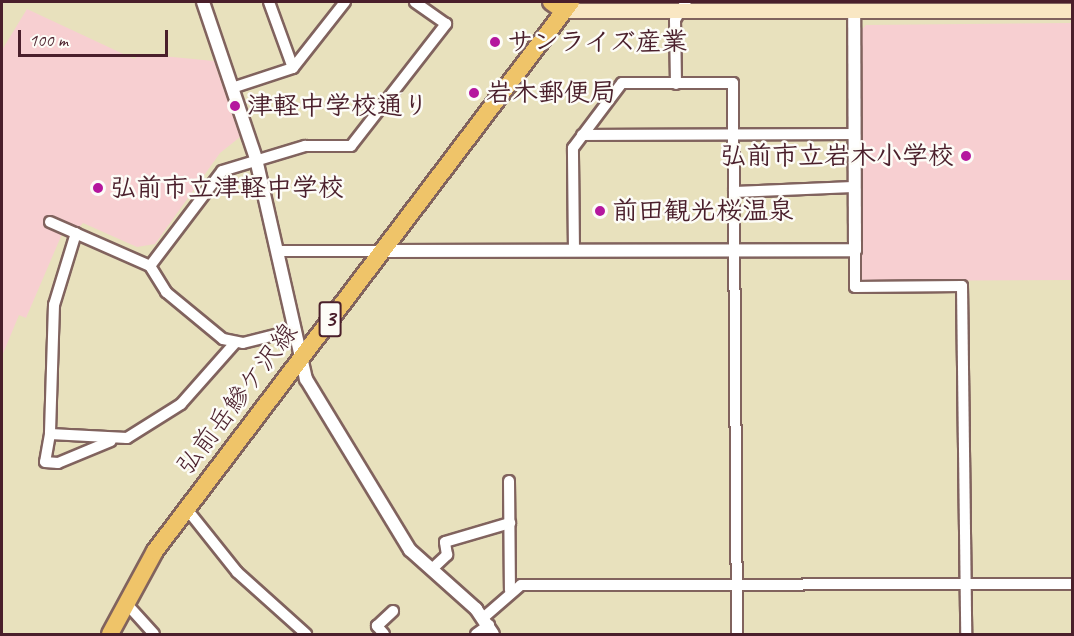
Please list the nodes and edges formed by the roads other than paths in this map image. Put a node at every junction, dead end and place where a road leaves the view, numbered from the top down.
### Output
1 (203, 2) edge
2 (269, 2) edge
3 (345, 2) edge
4 (415, 2) edge
5 (562, 5) edge
6 (960, 6) edge
7 (682, 7) edge
8 (812, 7) edge
9 (1072, 10) edge
10 (854, 12) junction
11 (293, 68) junction
12 (675, 84) junction
13 (232, 87) junction
14 (854, 134) junction
15 (582, 135) junction
16 (734, 137) junction
17 (256, 159) junction
18 (854, 187) junction
19 (734, 192) junction
20 (50, 222) dead end
21 (76, 233) junction
22 (574, 250) junction
23 (855, 250) junction
24 (279, 251) junction
25 (382, 251) junction
26 (734, 251) junction
27 (150, 266) junction
28 (295, 330) junction
29 (235, 343) junction
30 (300, 359) junction
31 (50, 434) junction
32 (111, 441) junction
33 (509, 481) dead end
34 (186, 508) junction
35 (510, 523) junction
36 (432, 569) junction
37 (965, 584) junction
38 (1072, 584) edge
39 (737, 585) junction
40 (510, 590) junction
41 (125, 602) junction
42 (393, 611) dead end
43 (488, 626) edge
44 (110, 634) edge
45 (154, 634) edge
46 (306, 634) edge
47 (384, 634) edge
48 (476, 634) edge
49 (737, 634) edge
50 (966, 634) edge

1 - 13 street
2 - 11 street
3 - 11 street
4 - 17 street
5 - 7 main road
5 - 25 main road, 弘前岳鰺ケ沢線 / 3
6 - 9 main road
6 - 10 main road
7 - 8 main road
7 - 12 street
8 - 10 main road
10 - 14 street
11 - 13 street
12 - 15 street
12 - 16 street
13 - 17 street
14 - 16 street
14 - 18 street
15 - 16 street
15 - 22 street
16 - 19 street
17 - 24 street
17 - 27 street
18 - 19 street
18 - 23 street
19 - 26 street
20 - 21 street
21 - 27 street
21 - 31 street
22 - 25 street
22 - 26 street
23 - 26 street
23 - 37 street
24 - 25 street
24 - 28 street
25 - 30 main road, 弘前岳鰺ケ沢線 / 3
26 - 39 street
27 - 29 street
28 - 29 street
28 - 30 street
29 - 32 street
30 - 34 main road, 弘前岳鰺ケ沢線 / 3
30 - 36 street
31 - 32 street
31 - 32 street
33 - 35 street
34 - 41 main road, 弘前岳鰺ケ沢線 / 3
34 - 46 street
35 - 36 street
35 - 40 street
36 - 43 street
37 - 38 street
37 - 39 street
37 - 50 street
39 - 40 street
39 - 49 street
40 - 43 street
41 - 44 main road, 弘前岳鰺ケ沢線 / 3
41 - 45 street
42 - 47 street
43 - 48 street

